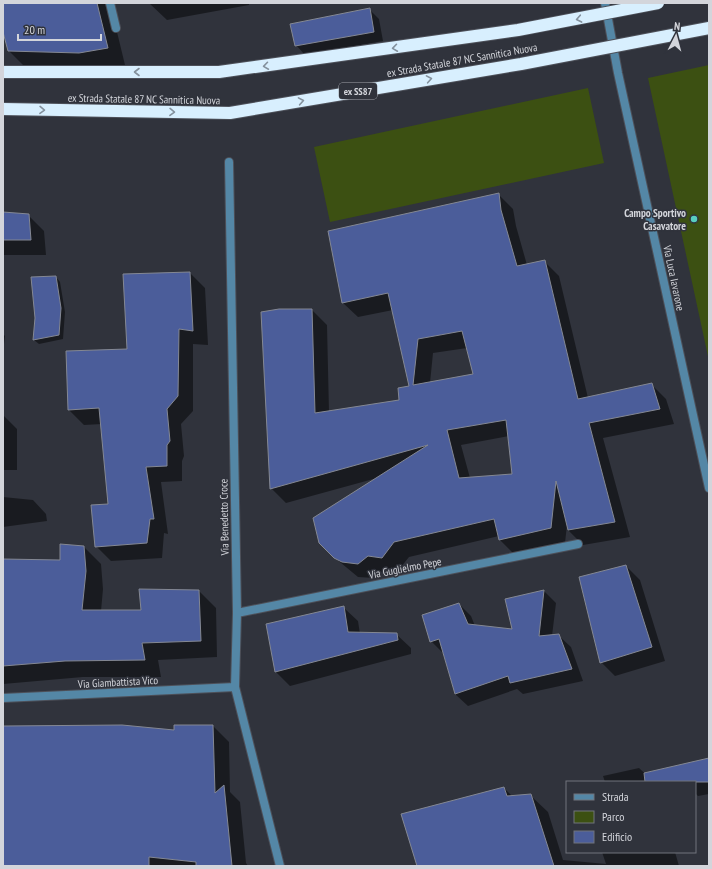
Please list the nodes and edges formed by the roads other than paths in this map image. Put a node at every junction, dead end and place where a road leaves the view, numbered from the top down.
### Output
1 (110, 3) edge
2 (605, 3) edge
3 (658, 3) edge
4 (116, 28) dead end
5 (709, 28) edge
6 (3, 72) edge
7 (3, 109) edge
8 (229, 162) dead end
9 (709, 488) edge
10 (578, 544) dead end
11 (236, 613) junction
12 (235, 687) junction
13 (3, 698) edge
14 (280, 866) edge

1 - 4 street
2 - 9 street, Via Luca Iavarone
3 -> 6 highway, ex Strada Statale 87 NC Sannitica Nuova, bridge
7 -> 5 highway, ex Strada Statale 87 NC Sannitica Nuova / ex SS87, bridge
8 - 11 street, Via Benedetto Croce
10 - 11 street, Via Guglielmo Pepe
11 - 12 street, Via Benedetto Croce
12 - 13 street, Via Giambattista Vico
12 - 14 street, Via Benedetto Croce

